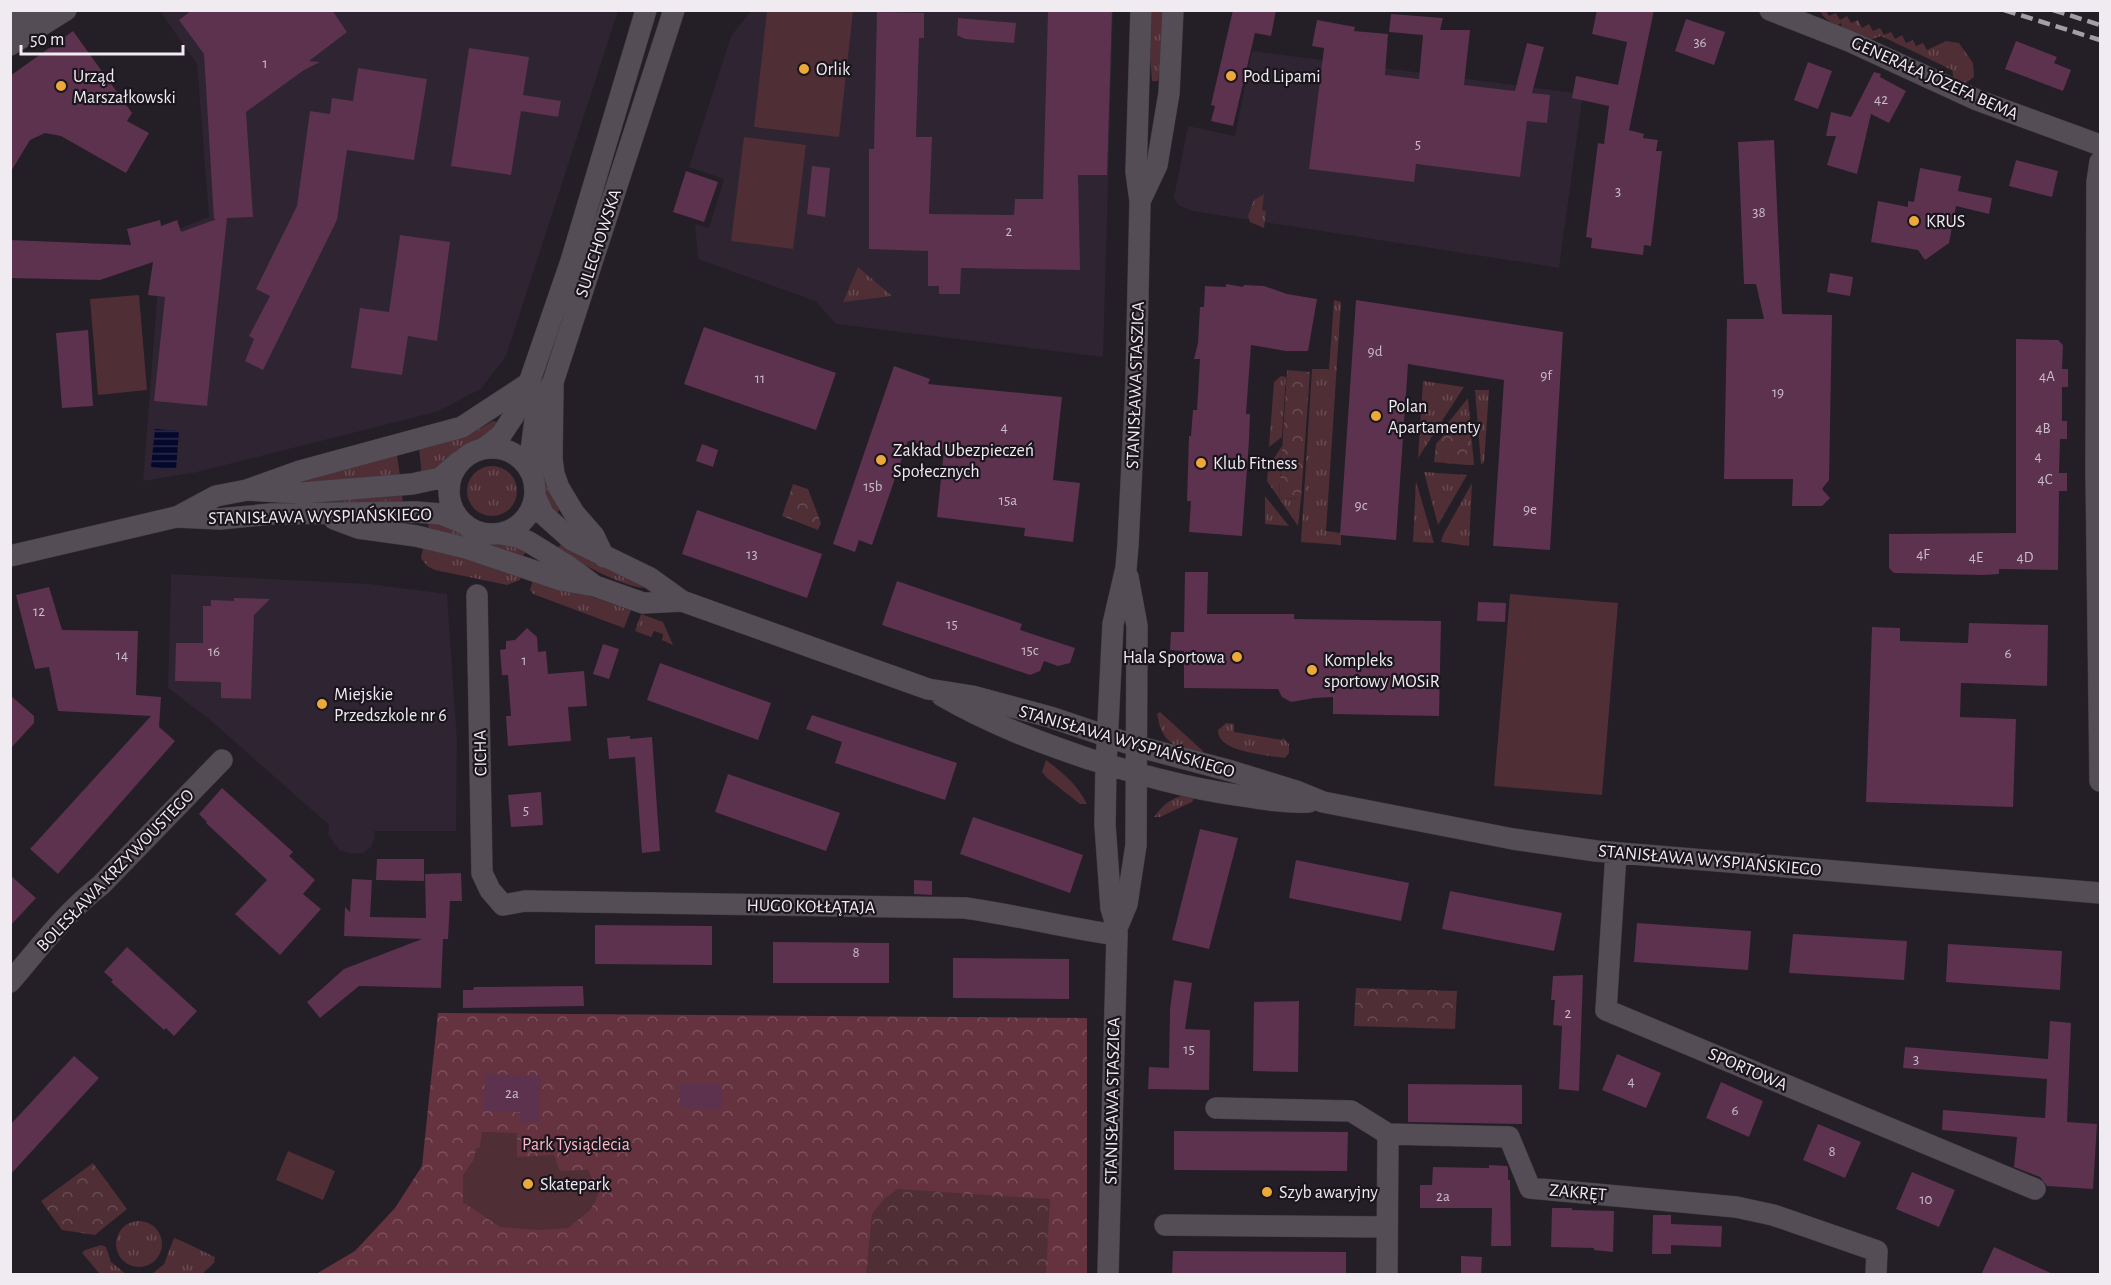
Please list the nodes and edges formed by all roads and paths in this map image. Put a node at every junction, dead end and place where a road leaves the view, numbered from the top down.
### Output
1 (39, 10) edge
2 (66, 10) edge
3 (646, 10) edge
4 (674, 10) edge
5 (1141, 10) edge
6 (1173, 10) edge
7 (1770, 10) edge
8 (10, 24) edge
9 (10, 45) edge
10 (2100, 145) edge
11 (2100, 162) edge
12 (1140, 201) junction
13 (580, 264) junction
14 (554, 382) junction
15 (529, 383) junction
16 (483, 449) junction
17 (460, 462) junction
18 (534, 486) junction
19 (247, 490) junction
20 (322, 515) junction
21 (176, 517) junction
22 (461, 522) junction
23 (501, 534) junction
24 (10, 556) edge
25 (604, 557) junction
26 (1126, 568) junction
27 (595, 586) junction
28 (477, 595) dead end
29 (682, 601) junction
30 (928, 689) junction
31 (1108, 736) junction
32 (1136, 746) junction
33 (222, 760) dead end
34 (1106, 764) junction
35 (1136, 774) junction
36 (2100, 781) edge
37 (1323, 802) junction
38 (1616, 853) junction
39 (2100, 893) edge
40 (503, 905) joint
41 (1117, 931) junction
42 (10, 982) edge
43 (1216, 1108) dead end
44 (1388, 1134) junction
45 (2035, 1189) dead end
46 (1165, 1225) dead end
47 (1387, 1227) junction
48 (1108, 1275) edge
49 (1386, 1275) edge
50 (1876, 1275) edge

1 - 8 street
2 - 9 street
3 - 13 street, SULECHOWSKA
4 - 13 street, SULECHOWSKA
5 - 12 street, STANISŁAWA STASZICA
6 - 12 street, STANISŁAWA STASZICA
7 - 10 street, GENERAŁA JÓZEFA BEMA
11 - 36 street
12 - 26 street, STANISŁAWA STASZICA
13 - 14 street, SULECHOWSKA
13 - 15 street, SULECHOWSKA
14 - 18 street, SULECHOWSKA
14 - 25 street
15 - 16 street, SULECHOWSKA
15 - 19 street
16 - 17 street
16 - 18 street
17 - 19 street, STANISŁAWA WYSPIAŃSKIEGO
17 - 22 street
18 - 23 street
18 - 25 street, STANISŁAWA WYSPIAŃSKIEGO
19 - 21 street, STANISŁAWA WYSPIAŃSKIEGO
20 - 21 street, STANISŁAWA WYSPIAŃSKIEGO
20 - 22 street, STANISŁAWA WYSPIAŃSKIEGO
20 - 27 street
21 - 24 street, STANISŁAWA WYSPIAŃSKIEGO
22 - 23 street
23 - 27 street, STANISŁAWA WYSPIAŃSKIEGO
25 - 29 street, STANISŁAWA WYSPIAŃSKIEGO
26 - 31 street, STANISŁAWA STASZICA
26 - 32 street, STANISŁAWA STASZICA
27 - 29 street, STANISŁAWA WYSPIAŃSKIEGO
28 - 40 street, CICHA
29 - 30 street, STANISŁAWA WYSPIAŃSKIEGO
30 - 31 street, STANISŁAWA WYSPIAŃSKIEGO
30 - 34 street, STANISŁAWA WYSPIAŃSKIEGO
31 - 32 street, STANISŁAWA WYSPIAŃSKIEGO
31 - 34 street, STANISŁAWA STASZICA
32 - 35 street, STANISŁAWA STASZICA
32 - 37 street, STANISŁAWA WYSPIAŃSKIEGO
33 - 42 street, BOLESŁAWA KRZYWOUSTEGO
34 - 35 street, STANISŁAWA WYSPIAŃSKIEGO
34 - 41 street, STANISŁAWA STASZICA
35 - 37 street, STANISŁAWA WYSPIAŃSKIEGO
35 - 41 street, STANISŁAWA STASZICA
37 - 38 street, STANISŁAWA WYSPIAŃSKIEGO
38 - 39 street, STANISŁAWA WYSPIAŃSKIEGO
38 - 45 street, SPORTOWA
40 - 41 street, HUGO KOŁŁĄTAJA
41 - 48 street, STANISŁAWA STASZICA
43 - 44 street
44 - 47 street
44 - 50 street, ZAKRĘT
46 - 47 street
47 - 49 street

